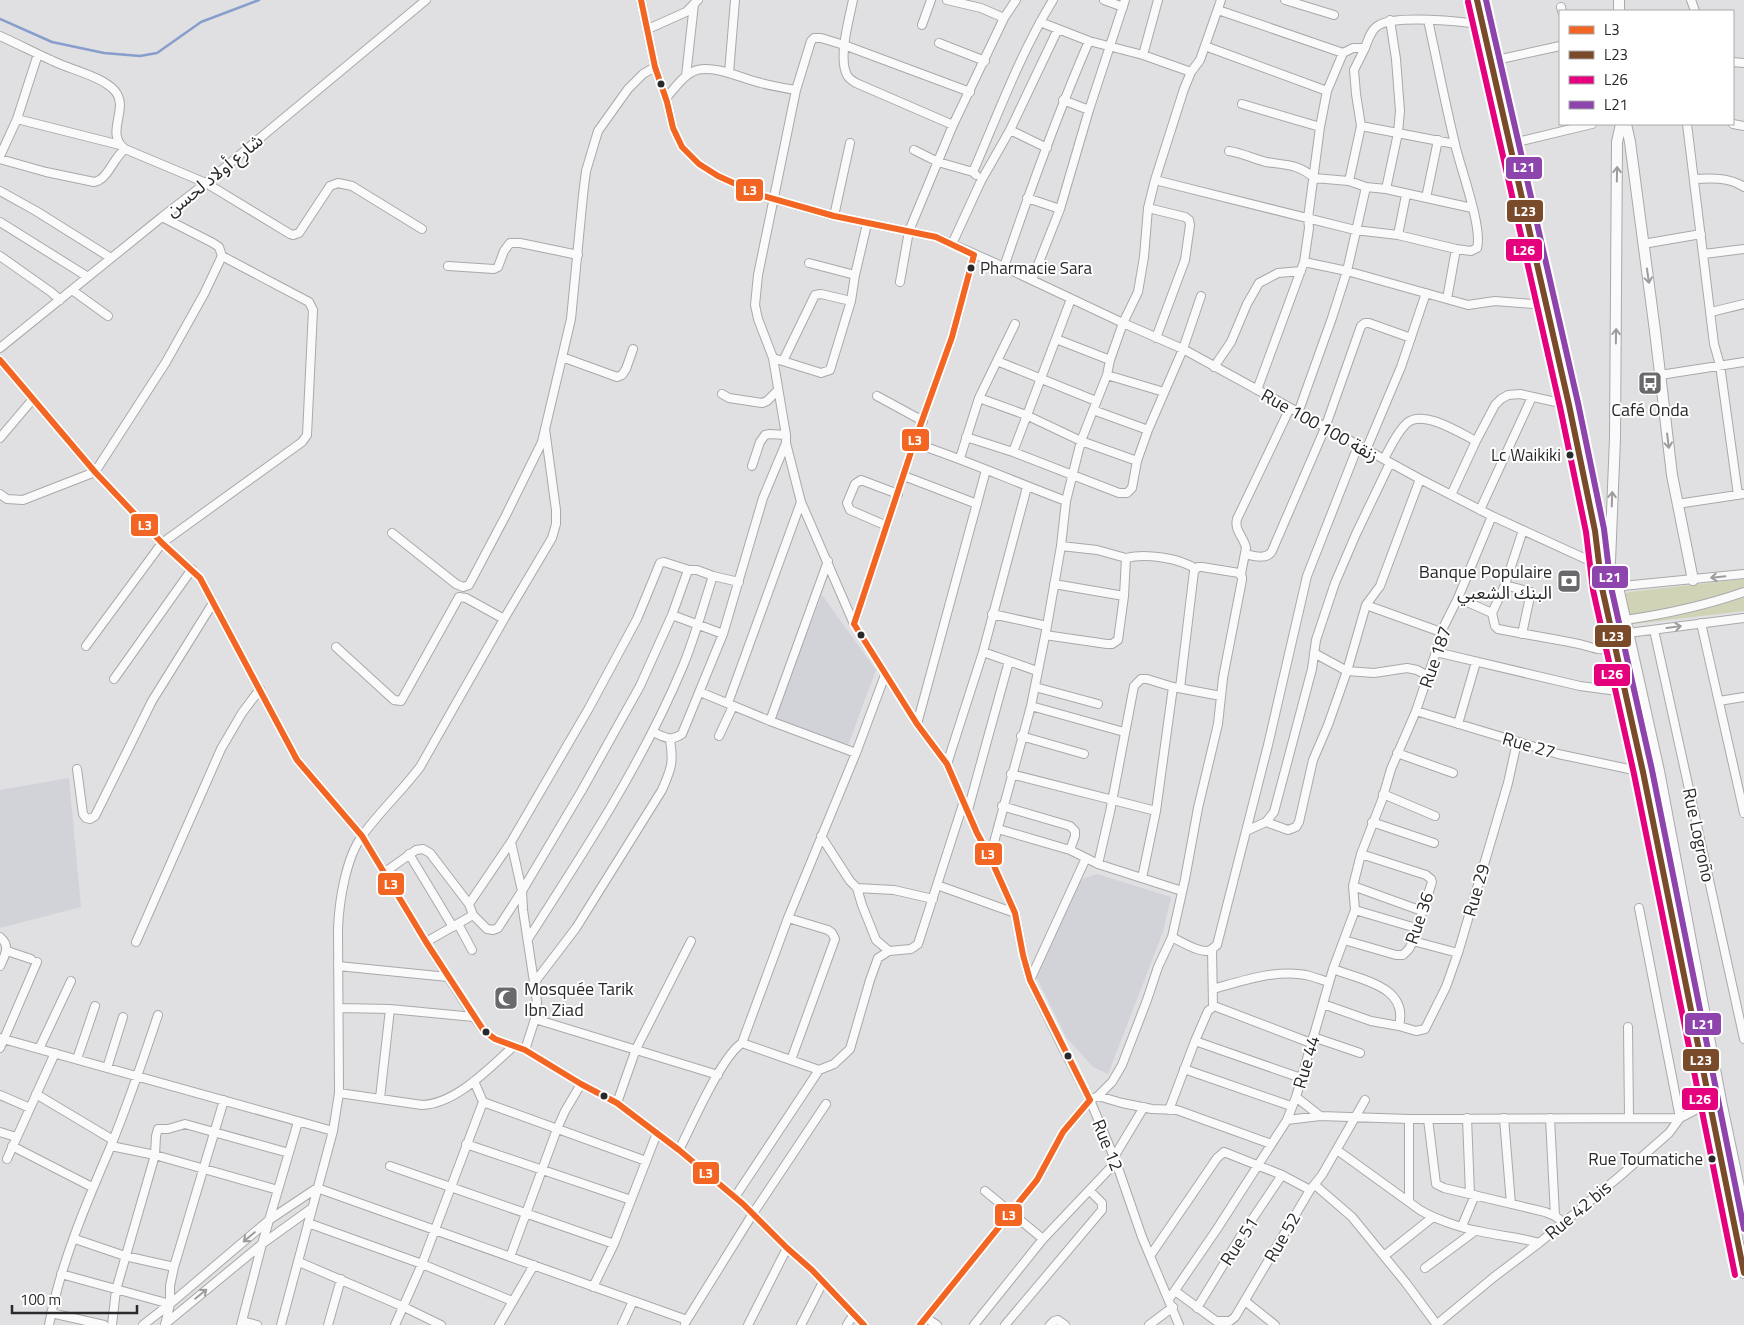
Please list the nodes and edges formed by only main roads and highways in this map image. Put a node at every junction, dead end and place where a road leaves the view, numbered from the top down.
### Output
1 (1477, 0) edge
2 (1621, 125) edge
3 (1626, 125) edge
4 (1595, 531) junction
5 (1610, 565) junction
6 (1693, 580) road end
7 (1744, 1211) edge
8 (1744, 1273) edge

1 - 4 main road
5 -> 2 main road
3 -> 6 main road
4 - 5 main road
4 - 8 main road
5 - 7 main road

